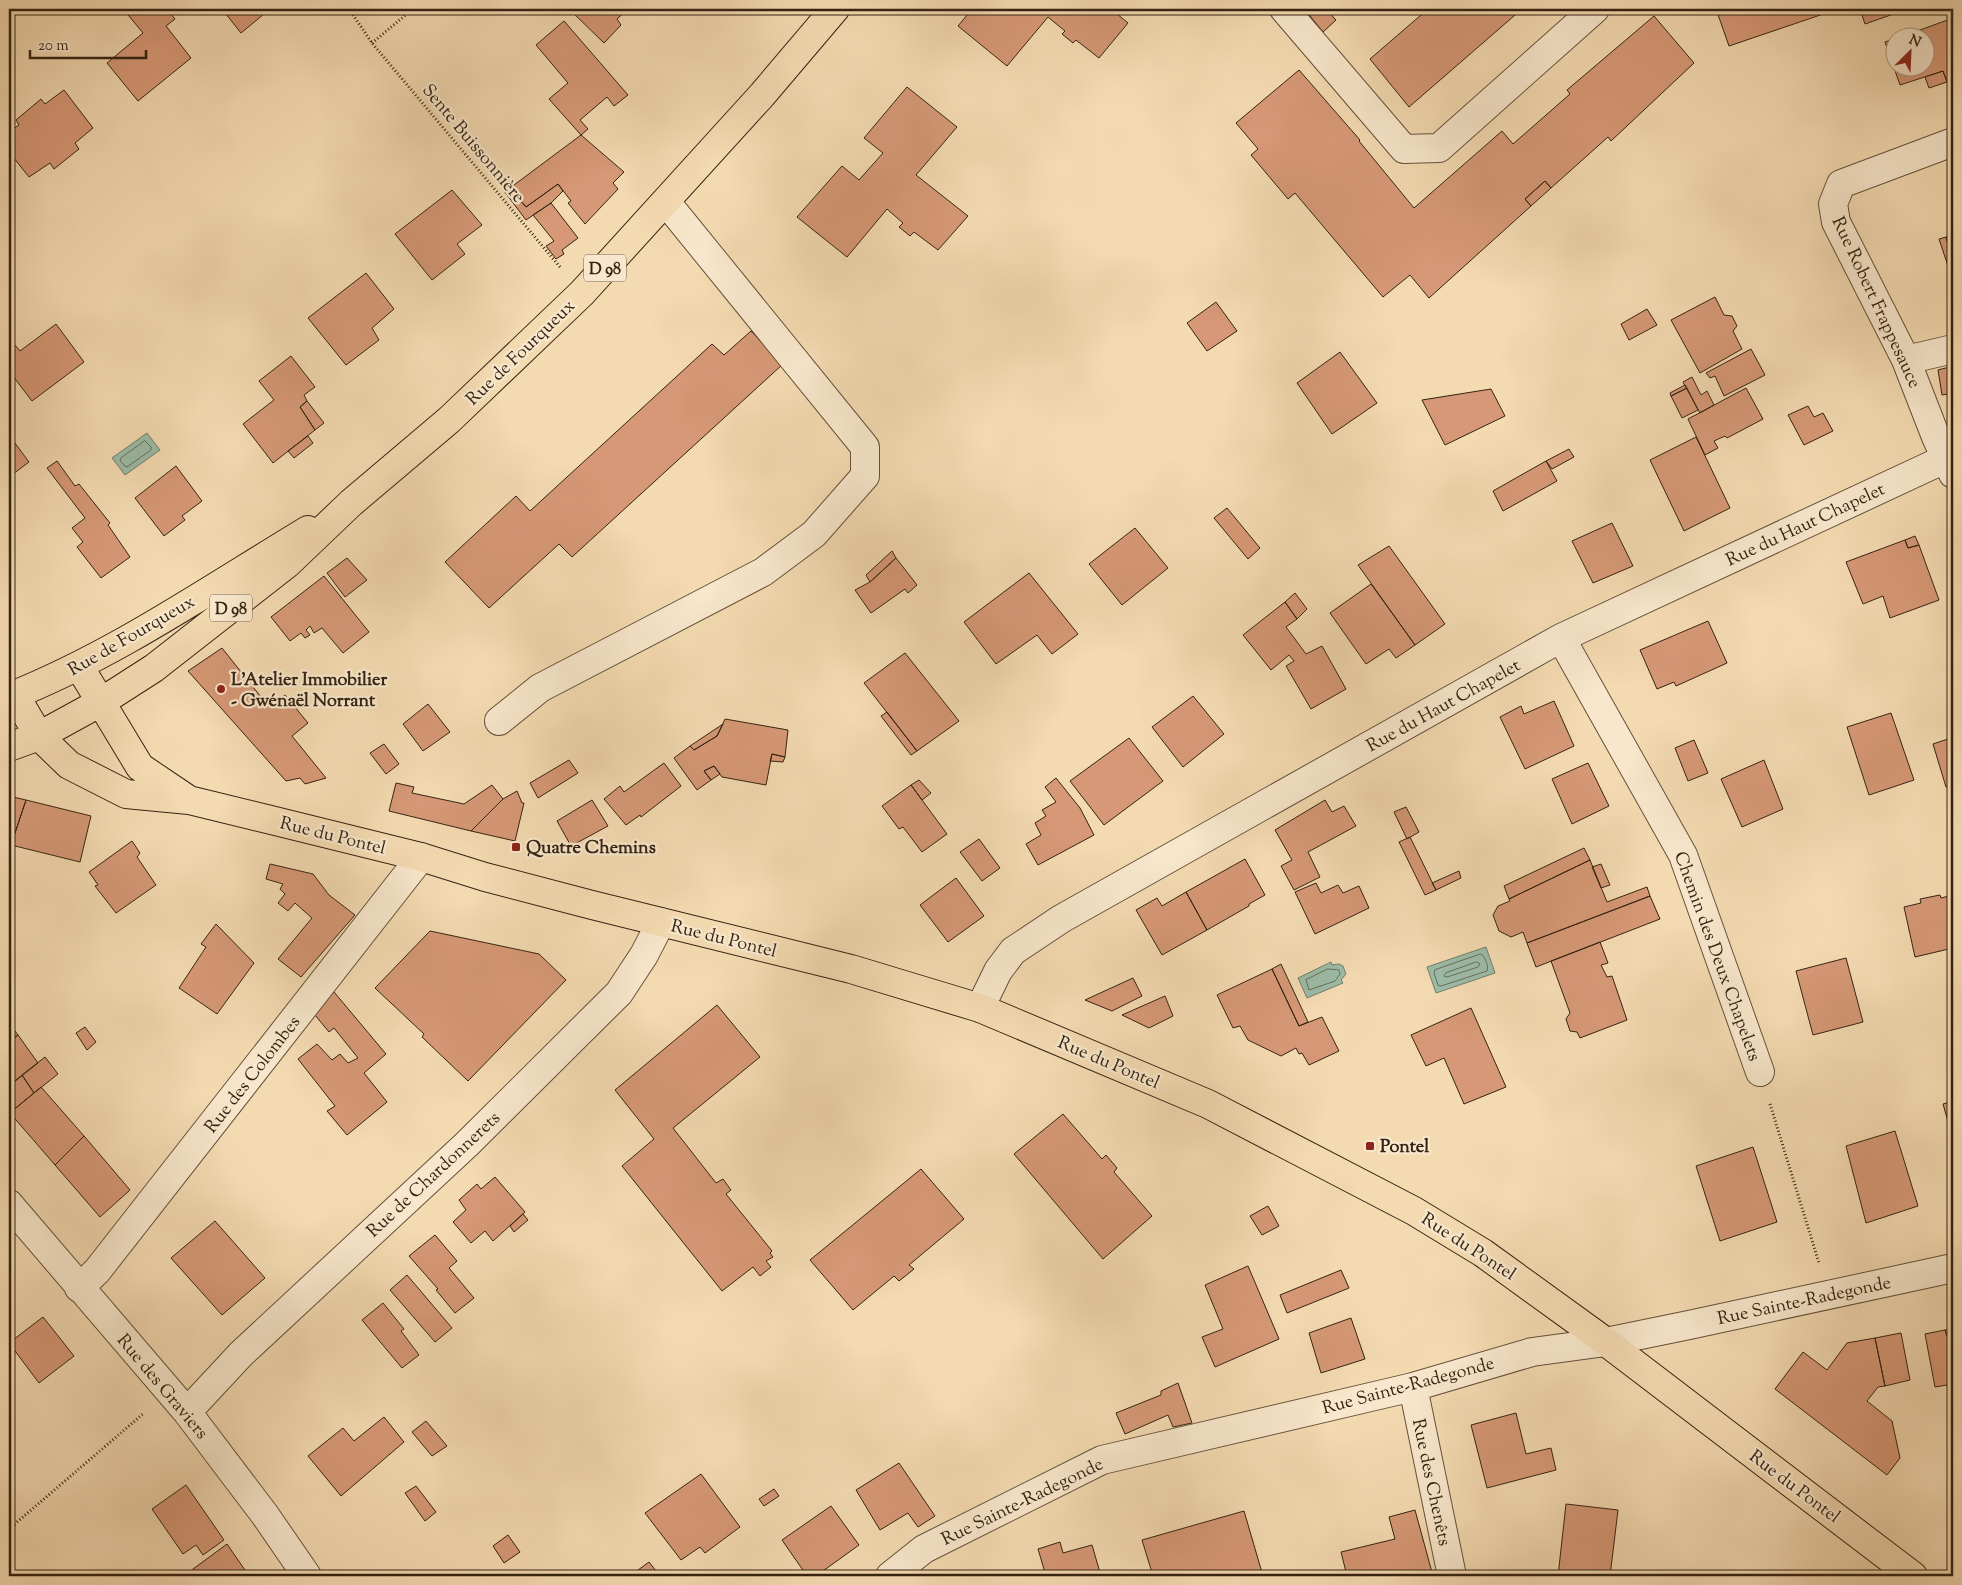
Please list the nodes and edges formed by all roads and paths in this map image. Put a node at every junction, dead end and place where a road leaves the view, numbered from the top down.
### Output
1 (349, 9) edge
2 (413, 9) edge
3 (835, 9) edge
4 (1284, 9) edge
5 (1594, 9) edge
6 (372, 42) junction
7 (1953, 142) edge
8 (666, 202) junction
9 (582, 293) junction
10 (1953, 349) edge
11 (1906, 360) junction
12 (1950, 466) edge
13 (352, 503) junction
14 (1561, 638) junction
15 (79, 666) junction
16 (12, 696) edge
17 (102, 702) junction
18 (499, 721) dead end
19 (39, 736) junction
20 (9, 747) edge
21 (189, 800) junction
22 (421, 857) junction
23 (661, 922) junction
24 (980, 1008) junction
25 (1760, 1072) joint
26 (9, 1204) edge
27 (1953, 1268) edge
28 (79, 1288) junction
29 (1828, 1294) junction
30 (1606, 1342) junction
31 (1413, 1387) junction
32 (170, 1391) junction
33 (187, 1412) junction
34 (9, 1529) edge
35 (307, 1576) edge
36 (890, 1576) edge
37 (1452, 1576) edge
38 (1913, 1576) edge

1 - 6 path, Sente Buissonnière
2 - 6 path
3 - 8 main road, Rue de Fourqueux / D 98
4 - 5 street
6 - 9 path, Sente Buissonnière
7 - 11 street, Rue Robert Frappesauce
8 - 9 main road, Rue de Fourqueux / D 98
8 - 18 street
9 - 13 main road, Rue de Fourqueux / D 98
10 - 11 street
11 - 12 street, Rue Robert Frappesauce
12 - 14 street, Rue du Haut Chapelet
13 - 15 main road, Rue de Fourqueux / D 98
13 - 17 main road, Rue de Fourqueux / D 98
14 - 24 street, Rue du Haut Chapelet
14 - 25 street, Chemin des Deux Chapelets
15 - 16 main road, Rue de Fourqueux / D 98
15 - 17 main road, Rue du Pontel
16 - 19 main road, Rue du Pontel
17 - 19 main road, D 98
17 - 21 main road, Rue du Pontel
19 - 20 main road, D 98
19 - 21 main road, Rue du Pontel
21 - 22 main road, Rue du Pontel
22 - 23 main road, Rue du Pontel
22 - 28 street, Rue des Colombes
23 - 24 main road, Rue du Pontel
23 - 33 street, Rue de Chardonnerets
24 - 30 main road, Rue du Pontel
25 - 29 path, Chemin des Deux Chapelets
26 - 28 street, Rue des Graviers
27 - 29 street, Rue Sainte-Radegonde
28 - 32 street, Rue des Graviers
29 - 30 street, Rue Sainte-Radegonde
30 - 31 street, Rue Sainte-Radegonde
30 - 38 main road, Rue du Pontel
31 - 36 street, Rue Sainte-Radegonde
31 - 37 street, Rue des Chenêts
32 - 33 street, Rue des Graviers
32 - 34 path
33 - 35 street, Rue des Graviers

